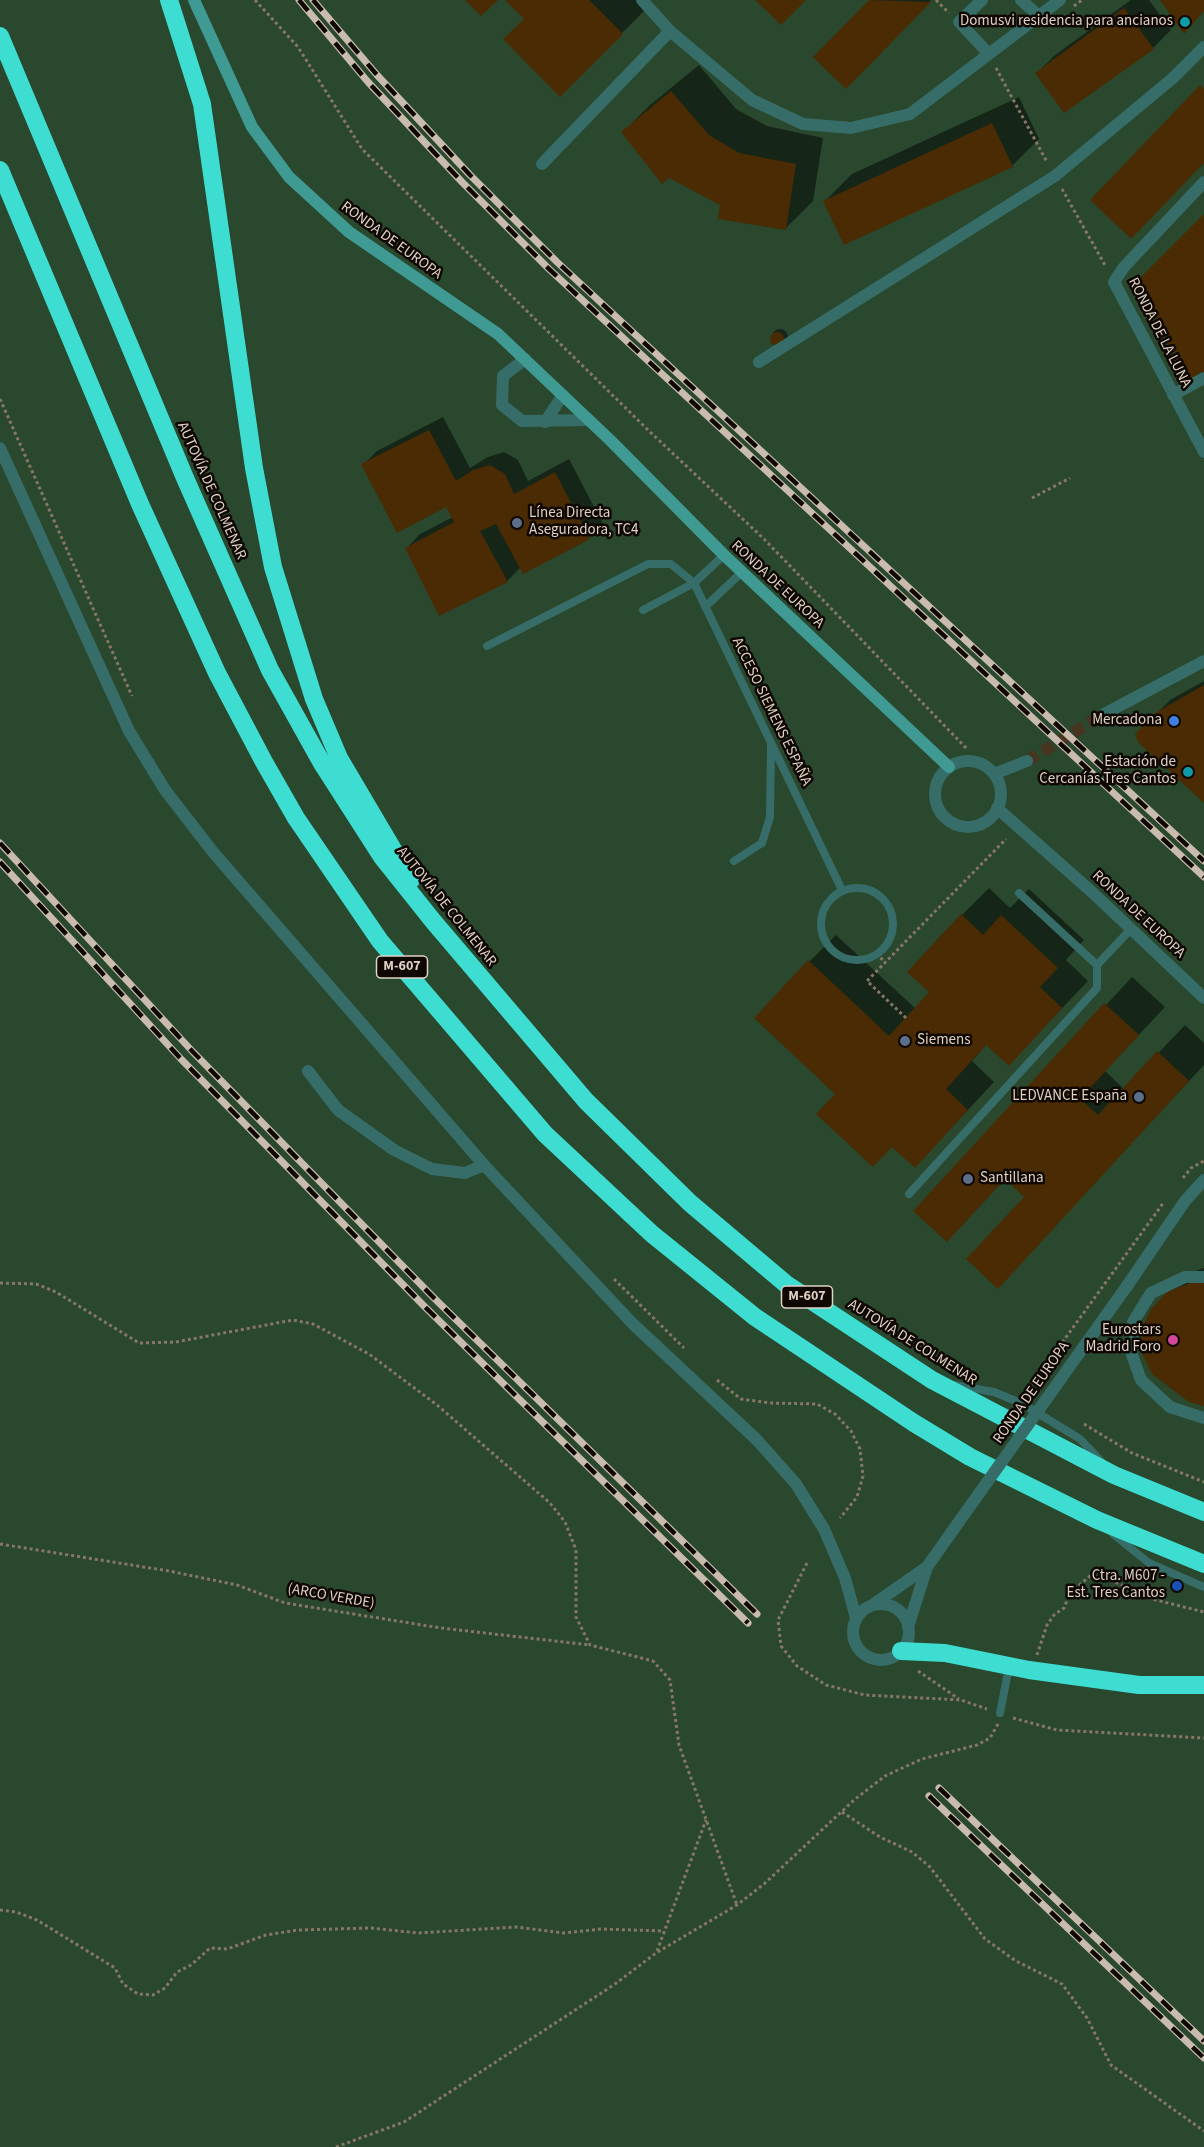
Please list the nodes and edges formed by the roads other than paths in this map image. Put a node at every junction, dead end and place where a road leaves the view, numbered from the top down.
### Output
1 (169, 0) edge
2 (194, 0) edge
3 (642, 0) edge
4 (982, 0) edge
5 (1021, 0) edge
6 (1060, 0) edge
7 (1039, 16) junction
8 (670, 31) junction
9 (0, 36) edge
10 (1204, 48) edge
11 (989, 54) junction
12 (542, 164) dead end
13 (0, 170) edge
14 (1204, 182) edge
15 (525, 359) junction
16 (759, 363) dead end
17 (1204, 378) edge
18 (1173, 394) junction
19 (563, 395) junction
20 (589, 420) junction
21 (545, 422) junction
22 (0, 448) edge
23 (1204, 453) edge
24 (724, 555) junction
25 (742, 572) junction
26 (693, 583) junction
27 (705, 607) junction
28 (643, 610) dead end
29 (487, 646) dead end
30 (1204, 661) edge
31 (1104, 714) tunnel mouth
32 (771, 743) junction
33 (1027, 761) tunnel mouth
34 (950, 766) junction
35 (994, 774) junction
36 (997, 808) junction
37 (734, 861) dead end
38 (842, 890) junction
39 (1019, 893) dead end
40 (433, 921) junction
41 (1131, 929) junction
42 (1097, 965) junction
43 (1204, 998) edge
44 (308, 1071) dead end
45 (484, 1165) junction
46 (1204, 1180) edge
47 (909, 1194) dead end
48 (1204, 1277) edge
49 (1204, 1418) edge
50 (1204, 1512) edge
51 (1097, 1520) junction
52 (1204, 1564) edge
53 (927, 1567) junction
54 (1204, 1587) edge
55 (870, 1606) junction
56 (856, 1618) junction
57 (908, 1627) junction
58 (898, 1653) junction
59 (1009, 1667) junction
60 (1204, 1684) edge
61 (1000, 1713) road end

1 - 40 highway
2 - 15 street, RONDA DE EUROPA
3 - 8 street
4 - 11 street
5 - 7 street
6 - 7 street
7 - 11 street
8 - 11 street
8 - 12 street
9 - 40 highway, AUTOVÍA DE COLMENAR / M-607
10 - 16 street
13 - 51 highway, M-607
14 - 18 street, RONDA DE LA LUNA
15 - 19 street, RONDA DE EUROPA
15 - 21 street
17 - 18 street
18 - 23 street, RONDA DE LA LUNA
19 - 20 street, RONDA DE EUROPA
19 - 21 street
20 - 21 street
20 - 24 street, RONDA DE EUROPA
22 - 45 street
24 - 25 street, RONDA DE EUROPA
24 - 26 lane
25 - 27 lane
25 - 34 street, RONDA DE EUROPA
26 - 27 lane, ACCESO SIEMENS ESPAÑA
26 - 28 lane
26 - 29 lane
27 - 32 lane, ACCESO SIEMENS ESPAÑA
30 - 31 street
32 - 37 lane
32 - 38 lane, ACCESO SIEMENS ESPAÑA
33 - 35 street
34 - 35 street
34 - 36 street
35 - 36 street
36 - 41 street, RONDA DE EUROPA
38 - 38 lane
39 - 42 lane
40 - 50 highway, AUTOVÍA DE COLMENAR / M-607
41 - 42 lane
41 - 43 street, RONDA DE EUROPA
42 - 47 lane
44 - 45 street
45 - 56 street
46 - 53 street, RONDA DE EUROPA, bridge
48 - 49 street
51 - 52 highway, M-607
51 - 54 lane
53 - 55 street, RONDA DE EUROPA
53 - 57 street, RONDA DE EUROPA
55 - 56 street
55 - 57 street
56 - 58 street
57 - 58 street
58 - 59 highway
59 - 60 highway
59 - 61 lane

